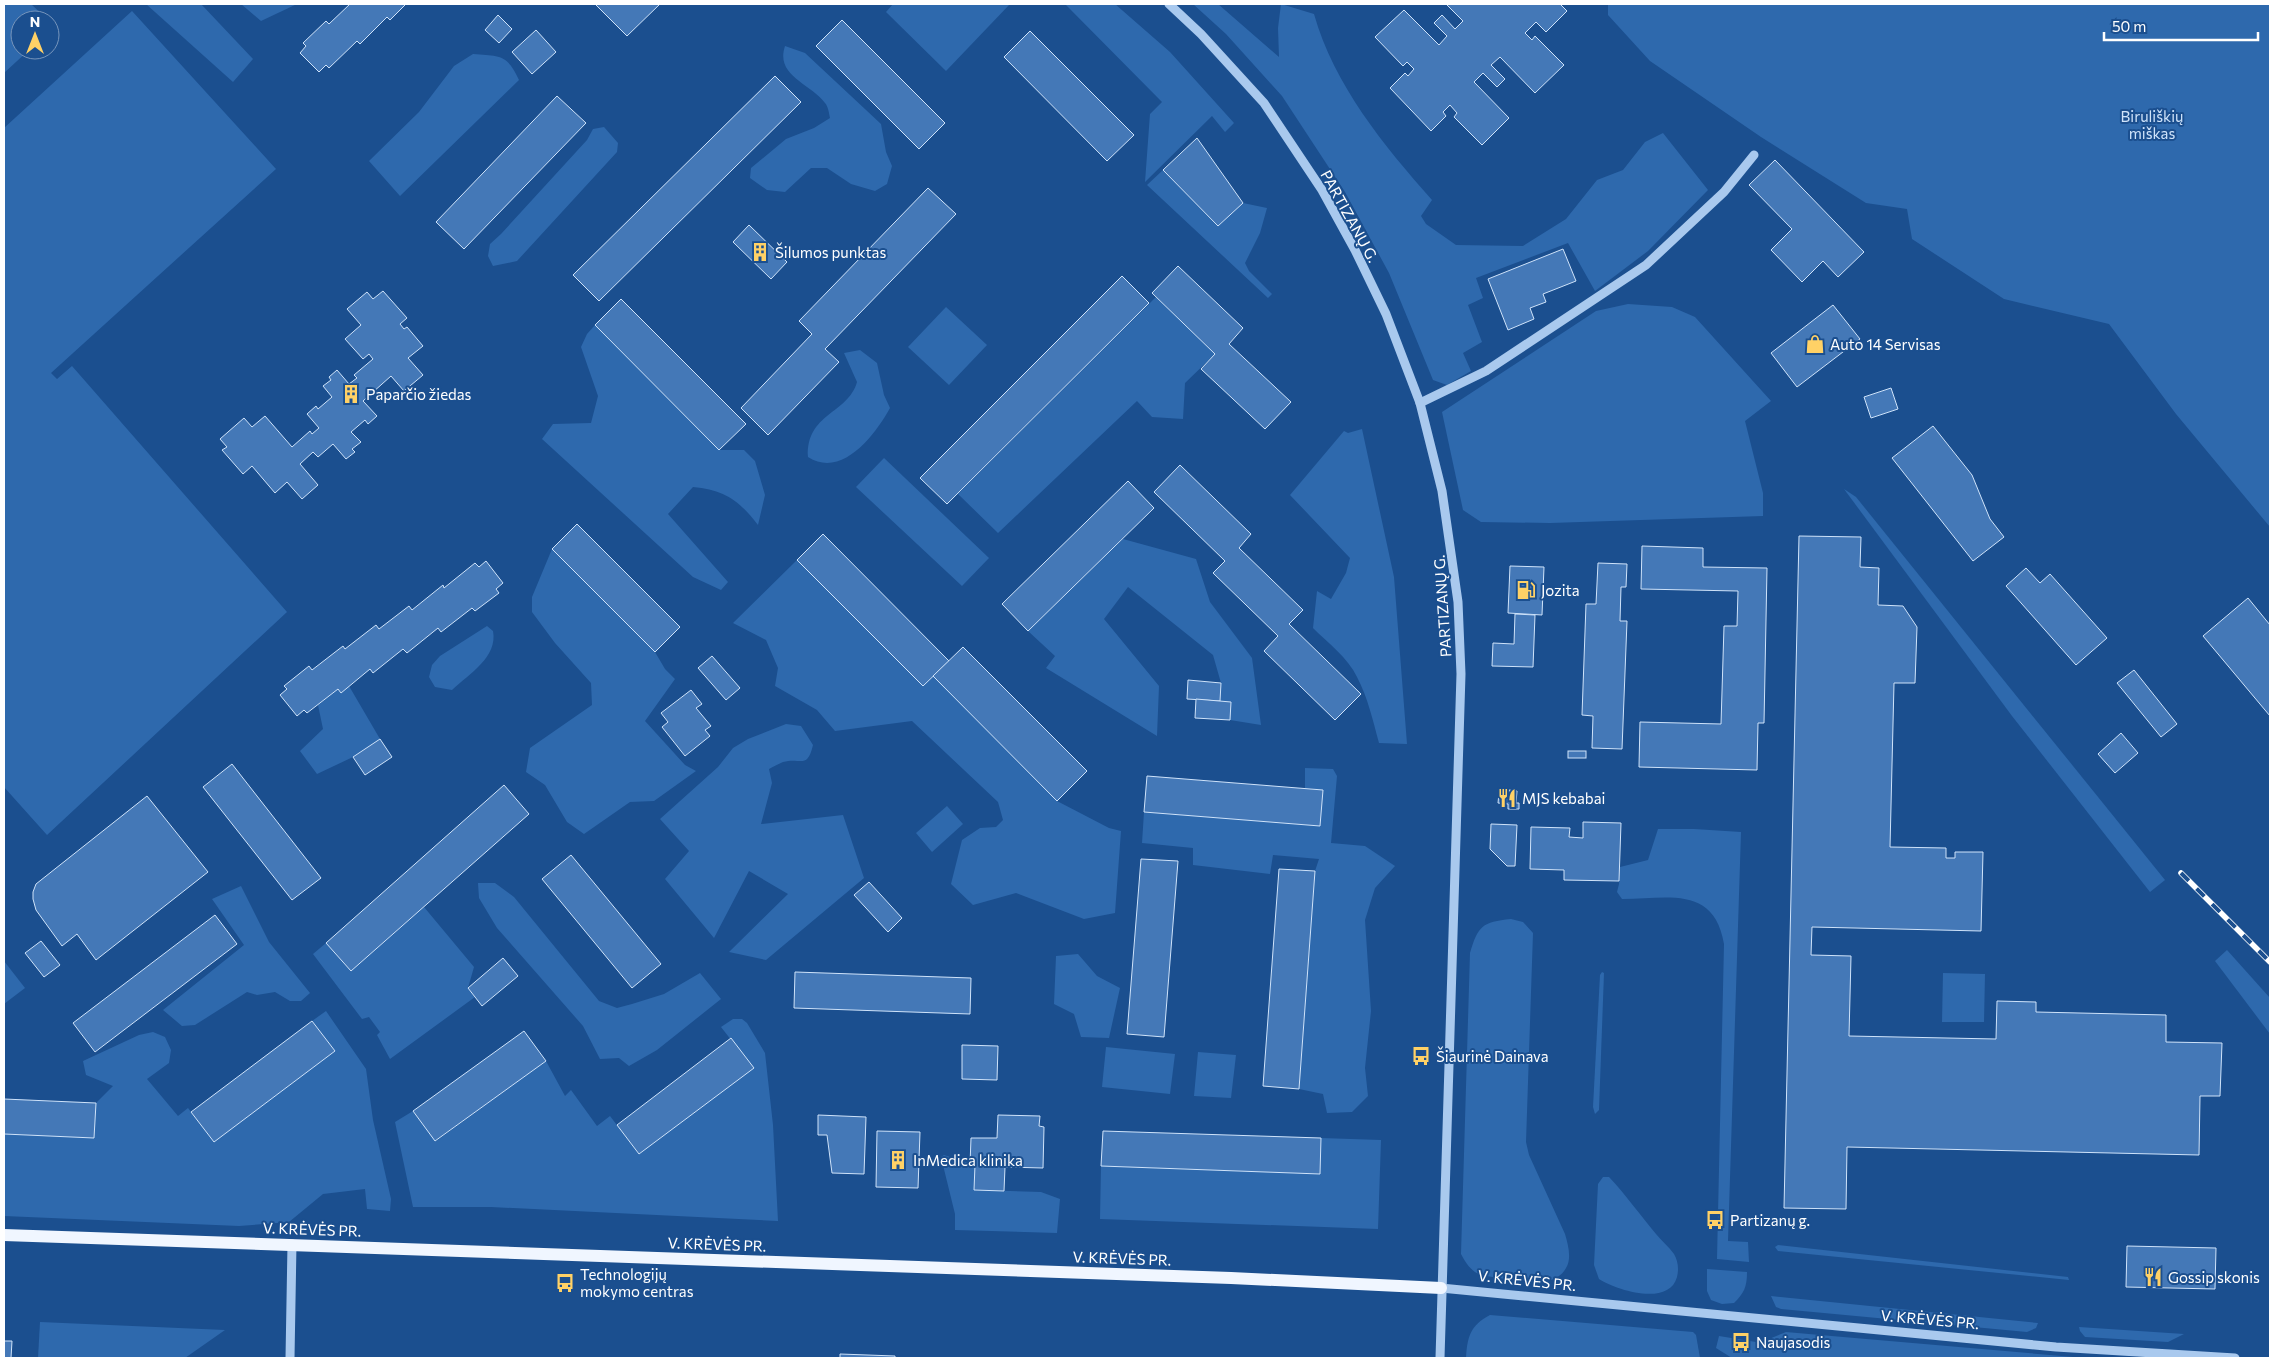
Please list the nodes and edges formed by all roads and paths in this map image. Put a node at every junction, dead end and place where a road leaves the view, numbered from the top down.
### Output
1 (1169, 4) edge
2 (1754, 155) dead end
3 (1420, 403) junction
4 (4, 1235) edge
5 (292, 1244) junction
6 (1441, 1288) junction
7 (290, 1358) edge
8 (1440, 1358) edge
9 (2235, 1358) edge

1 - 3 street, PARTIZANŲ G.
2 - 3 street
3 - 6 street, PARTIZANŲ G.
4 - 5 main road, V. KRĖVĖS PR.
5 - 6 main road, V. KRĖVĖS PR.
5 - 7 street
6 - 8 street, PARTIZANŲ G.
6 - 9 street, V. KRĖVĖS PR.

